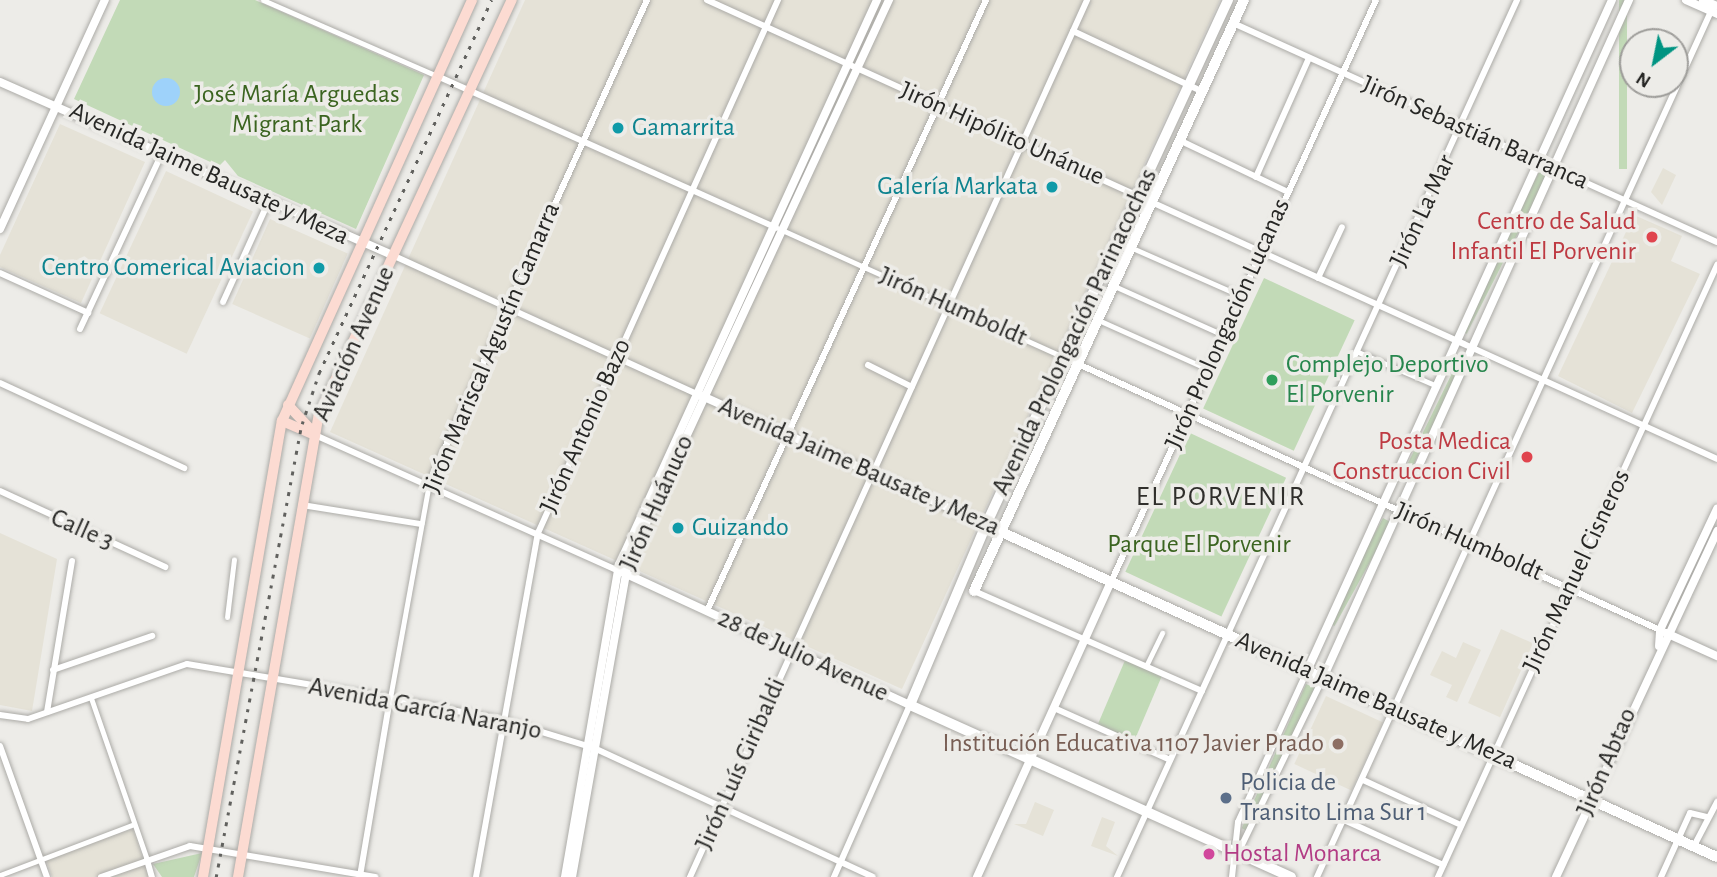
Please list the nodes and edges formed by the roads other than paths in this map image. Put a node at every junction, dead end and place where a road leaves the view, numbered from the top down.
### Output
1 (105, 0) edge
2 (263, 0) edge
3 (472, 0) edge
4 (512, 0) edge
5 (647, 0) edge
6 (707, 0) edge
7 (778, 0) edge
8 (877, 0) edge
9 (889, 0) edge
10 (986, 0) edge
11 (1087, 0) edge
12 (1228, 0) edge
13 (1244, 0) edge
14 (1376, 0) edge
15 (1517, 0) edge
16 (1612, 0) edge
17 (1629, 0) edge
18 (1686, 0) edge
19 (1703, 0) edge
20 (1715, 9) edge
21 (1233, 23) junction
22 (766, 27) junction
23 (1073, 31) junction
24 (1310, 58) junction
25 (847, 64) junction
26 (857, 68) junction
27 (1343, 73) junction
28 (437, 76) junction
29 (0, 82) edge
30 (1189, 85) junction
31 (470, 91) junction
32 (1202, 91) junction
33 (58, 104) junction
34 (939, 105) junction
35 (1462, 127) junction
36 (1179, 140) junction
37 (583, 141) junction
38 (1023, 144) junction
39 (161, 155) junction
40 (1538, 161) junction
41 (1552, 167) junction
42 (1255, 177) junction
43 (692, 190) junction
44 (1288, 192) junction
45 (1139, 196) junction
46 (1627, 201) junction
47 (1151, 202) junction
48 (268, 203) junction
49 (773, 226) junction
50 (1342, 227) dead end
51 (0, 229) edge
52 (782, 230) junction
53 (1717, 242) edge
54 (362, 244) junction
55 (1130, 247) junction
56 (1261, 252) junction
57 (393, 255) junction
58 (1717, 265) edge
59 (864, 267) junction
60 (0, 273) edge
61 (1318, 278) junction
62 (1112, 285) junction
63 (1241, 296) junction
64 (223, 302) dead end
65 (950, 306) junction
66 (1380, 306) junction
67 (508, 307) junction
68 (88, 313) junction
69 (1096, 319) junction
70 (80, 329) dead end
71 (1223, 335) junction
72 (1458, 342) junction
73 (1471, 348) junction
74 (1358, 352) junction
75 (617, 357) junction
76 (1065, 358) junction
77 (1076, 363) junction
78 (868, 365) dead end
79 (1208, 369) junction
80 (1544, 381) junction
81 (0, 383) edge
82 (1437, 386) junction
83 (912, 387) junction
84 (701, 395) junction
85 (288, 405) junction
86 (1188, 414) junction
87 (282, 421) junction
88 (1643, 426) junction
89 (786, 434) junction
90 (315, 435) junction
91 (1717, 460) edge
92 (1305, 467) junction
93 (184, 468) dead end
94 (874, 474) junction
95 (429, 483) junction
96 (0, 491) edge
97 (1384, 503) junction
98 (302, 505) junction
99 (1398, 509) junction
100 (1717, 509) edge
101 (421, 524) junction
102 (986, 524) junction
103 (999, 531) junction
104 (1717, 531) edge
105 (538, 533) junction
106 (1471, 542) junction
107 (234, 559) dead end
108 (72, 561) dead end
109 (164, 567) dead end
110 (621, 572) junction
111 (1111, 582) junction
112 (1569, 587) junction
113 (974, 591) joint
114 (707, 611) junction
115 (227, 617) dead end
116 (1664, 632) junction
117 (1161, 633) dead end
118 (1228, 634) junction
119 (152, 636) dead end
120 (1085, 640) junction
121 (792, 650) junction
122 (1717, 656) edge
123 (1146, 667) junction
124 (53, 670) junction
125 (1307, 671) junction
126 (238, 673) junction
127 (1324, 678) junction
128 (273, 680) junction
129 (1202, 691) junction
130 (91, 698) junction
131 (390, 698) junction
132 (910, 705) junction
133 (1054, 708) junction
134 (1396, 711) junction
135 (47, 712) junction
136 (0, 715) edge
137 (503, 720) junction
138 (0, 746) edge
139 (590, 746) junction
140 (1493, 755) junction
141 (1030, 760) junction
142 (1170, 760) junction
143 (1363, 780) junction
144 (1592, 799) junction
145 (1717, 802) edge
146 (721, 809) junction
147 (1146, 812) junction
148 (1707, 817) junction
149 (1344, 820) junction
150 (134, 824) junction
151 (1461, 825) junction
152 (1678, 839) junction
153 (1694, 846) junction
154 (208, 850) junction
155 (1238, 853) junction
156 (242, 856) junction
157 (1717, 856) edge
158 (41, 860) junction
159 (147, 860) junction
160 (841, 862) junction
161 (1443, 865) junction
162 (0, 866) edge
163 (1234, 873) edge
164 (1, 874) edge
165 (361, 876) edge
166 (47, 877) edge
167 (101, 877) edge
168 (152, 877) edge
169 (204, 877) edge
170 (238, 877) edge
171 (375, 877) edge
172 (476, 877) edge
173 (565, 877) edge
174 (572, 877) edge
175 (690, 877) edge
176 (834, 877) edge
177 (873, 877) edge
178 (977, 877) edge
179 (1117, 877) edge
180 (1292, 877) edge
181 (1317, 877) edge
182 (1438, 877) edge
183 (1556, 877) edge
184 (1661, 877) edge

1 - 33 street
2 - 28 street, Jirón Humboldt
3 - 28 main road, Aviación Avenue
4 - 31 main road, Aviación Avenue
5 - 37 street, Jirón Mariscal Agustín Gamarra
6 - 22 street, Jirón Hipólito Unánue
7 - 22 street, Jirón Antonio Bazo
8 - 25 street, Jirón Huánuco
9 - 26 street, Jirón Huánuco
10 - 34 street
11 - 23 street, Jirón Luís Giribaldi
12 - 30 main road, Avenida Prolongación Parinacochas
13 - 21 main road, Avenida Prolongación Parinacochas
14 - 27 street, Jirón Prolongación Lucanas
15 - 35 street, Jirón La Mar
16 - 40 street
17 - 41 street
18 - 20 street
19 - 20 street
20 - 46 street
21 - 24 street, Jirón Sebastián Barranca
21 - 32 main road, Avenida Prolongación Parinacochas
22 - 25 street, Jirón Hipólito Unánue
22 - 43 street, Jirón Antonio Bazo
23 - 30 street
23 - 38 street, Jirón Luís Giribaldi
24 - 27 street, Jirón Sebastián Barranca
24 - 42 street
25 - 26 street, Jirón Hipólito Unánue
25 - 49 street, Jirón Huánuco
26 - 34 street, Jirón Hipólito Unánue
26 - 52 street, Jirón Huánuco
27 - 35 street, Jirón Sebastián Barranca
27 - 44 street, Jirón Prolongación Lucanas
28 - 31 street, Jirón Humboldt
28 - 54 main road, Aviación Avenue
29 - 33 street, Avenida Jaime Bausate y Meza
30 - 32 street
30 - 45 main road, Avenida Prolongación Parinacochas
31 - 37 street, Jirón Humboldt
31 - 57 main road, Aviación Avenue
32 - 36 main road, Avenida Prolongación Parinacochas
33 - 39 street, Avenida Jaime Bausate y Meza
33 - 51 street
34 - 38 street, Jirón Hipólito Unánue
34 - 59 street
35 - 40 street, Jirón Sebastián Barranca
35 - 66 street, Jirón La Mar
36 - 42 street
36 - 47 main road, Avenida Prolongación Parinacochas
37 - 43 street, Jirón Humboldt
37 - 67 street, Jirón Mariscal Agustín Gamarra
38 - 45 street, Jirón Hipólito Unánue
38 - 65 street, Jirón Luís Giribaldi
39 - 48 street, Avenida Jaime Bausate y Meza
39 - 68 street
40 - 41 street, Jirón Sebastián Barranca
40 - 72 street
41 - 46 street, Jirón Sebastián Barranca
41 - 73 street
42 - 44 street
43 - 49 street, Jirón Humboldt
43 - 75 street, Jirón Antonio Bazo
44 - 56 street, Jirón Prolongación Lucanas
45 - 47 street, Jirón Hipólito Unánue
45 - 76 main road, Avenida Prolongación Parinacochas
46 - 53 street, Jirón Sebastián Barranca
46 - 80 street
47 - 55 main road, Avenida Prolongación Parinacochas
47 - 56 street, Jirón Hipólito Unánue
48 - 54 street, Avenida Jaime Bausate y Meza
48 - 64 street
49 - 52 street, Jirón Humboldt
49 - 84 street, Jirón Huánuco
50 - 61 street
52 - 59 street, Jirón Humboldt
52 - 84 street, Jirón Huánuco
54 - 57 street, Avenida Jaime Bausate y Meza
54 - 85 main road, Aviación Avenue
55 - 62 main road, Avenida Prolongación Parinacochas
55 - 63 street
56 - 61 street, Jirón Hipólito Unánue
56 - 63 street, Jirón Prolongación Lucanas
57 - 67 street, Avenida Jaime Bausate y Meza
57 - 90 main road, Aviación Avenue
58 - 88 street, Jirón Manuel Cisneros
59 - 65 street, Jirón Humboldt
59 - 89 street
60 - 68 street
61 - 66 street, Jirón Hipólito Unánue
62 - 69 main road, Avenida Prolongación Parinacochas
62 - 71 street
63 - 71 street, Jirón Prolongación Lucanas
65 - 76 street, Jirón Humboldt
65 - 83 street, Jirón Luís Giribaldi
66 - 72 street, Jirón Hipólito Unánue
66 - 74 street, Jirón La Mar
67 - 75 street, Avenida Jaime Bausate y Meza
67 - 95 street, Jirón Mariscal Agustín Gamarra
68 - 70 street
69 - 77 main road, Avenida Prolongación Parinacochas
69 - 79 street
71 - 79 street, Jirón Prolongación Lucanas
72 - 73 street, Jirón Hipólito Unánue
72 - 82 street
73 - 80 street, Jirón Hipólito Unánue
73 - 99 street
74 - 82 street
74 - 92 street, Jirón La Mar
75 - 84 street, Avenida Jaime Bausate y Meza
75 - 105 street, Jirón Antonio Bazo
76 - 77 street, Jirón Humboldt
76 - 102 main road, Avenida Prolongación Parinacochas
77 - 86 street, Jirón Humboldt
77 - 103 main road, Avenida Prolongación Parinacochas
78 - 83 street
79 - 86 street, Jirón Prolongación Lucanas
80 - 88 street, Jirón Hipólito Unánue
80 - 106 street
81 - 93 street
82 - 97 street
83 - 94 street, Jirón Luís Giribaldi
84 - 89 street, Avenida Jaime Bausate y Meza
84 - 110 street, Jirón Huánuco
85 - 87 main road, Aviación Avenue
85 - 90 main road, 28 de Julio Avenue
86 - 92 street, Jirón Humboldt
86 - 111 street, Jirón Prolongación Lucanas
87 - 90 main road, 28 de Julio Avenue
87 - 126 main road, Aviación Avenue
88 - 91 street, Jirón Hipólito Unánue
88 - 112 street, Jirón Manuel Cisneros
89 - 94 street, Avenida Jaime Bausate y Meza
89 - 114 street
90 - 95 street, 28 de Julio Avenue
90 - 98 main road, Aviación Avenue
92 - 97 street, Jirón Humboldt
92 - 118 street, Jirón La Mar
94 - 102 street, Avenida Jaime Bausate y Meza
94 - 121 street, Jirón Luís Giribaldi
95 - 101 street, Jirón Mariscal Agustín Gamarra
95 - 105 street, 28 de Julio Avenue
96 - 109 street, Calle 3
97 - 99 street, Jirón Humboldt
97 - 125 street
98 - 101 street
98 - 128 main road, Aviación Avenue
99 - 106 street, Jirón Humboldt
99 - 127 street
100 - 116 street, Jirón Abtao
101 - 131 street, Jirón Mariscal Agustín Gamarra
102 - 103 main road, Avenida Jaime Bausate y Meza
102 - 132 main road, Avenida Prolongación Parinacochas
103 - 111 main road, Avenida Jaime Bausate y Meza
103 - 113 main road, Avenida Prolongación Parinacochas
104 - 116 street, Jirón Abtao
105 - 110 street, 28 de Julio Avenue
105 - 137 street, Jirón Antonio Bazo
106 - 112 street, Jirón Humboldt
106 - 134 street
107 - 115 street
108 - 124 street
110 - 114 street, 28 de Julio Avenue
110 - 139 street, Jirón Huánuco
111 - 118 main road, Avenida Jaime Bausate y Meza
111 - 120 street, Jirón Prolongación Lucanas
112 - 116 street, Jirón Humboldt
112 - 140 street, Jirón Manuel Cisneros
113 - 120 street
114 - 121 street, 28 de Julio Avenue
116 - 122 street, Jirón Humboldt
116 - 144 street, Jirón Abtao
117 - 123 street
118 - 125 main road, Avenida Jaime Bausate y Meza
118 - 129 street, Jirón La Mar
119 - 124 street
120 - 123 street
120 - 133 street, Jirón Prolongación Lucanas
121 - 132 street, 28 de Julio Avenue
121 - 146 street, Jirón Luís Giribaldi
123 - 129 street
124 - 135 street
125 - 127 main road, Avenida Jaime Bausate y Meza
125 - 155 street
126 - 128 street, Avenida García Naranjo
126 - 130 street, Avenida García Naranjo
126 - 154 main road, Aviación Avenue
127 - 134 main road, Avenida Jaime Bausate y Meza
127 - 155 street
128 - 131 street, Avenida García Naranjo
128 - 156 main road, Aviación Avenue
129 - 142 street, Jirón La Mar
130 - 135 street, Avenida García Naranjo
130 - 150 street
131 - 137 street, Avenida García Naranjo
131 - 165 street, Jirón Mariscal Agustín Gamarra
132 - 141 main road, 28 de Julio Avenue
132 - 160 street
133 - 141 street, Jirón Prolongación Lucanas
133 - 142 street
134 - 140 main road, Avenida Jaime Bausate y Meza
134 - 143 street
135 - 136 street, Avenida García Naranjo
137 - 139 street, Avenida García Naranjo
137 - 172 street, Jirón Antonio Bazo
138 - 158 street
139 - 146 street, Avenida García Naranjo
139 - 173 street, Jirón Huánuco
139 - 174 street, Jirón Huánuco
140 - 144 main road, Avenida Jaime Bausate y Meza
140 - 151 street, Jirón Manuel Cisneros
141 - 147 main road, 28 de Julio Avenue
141 - 178 street, Jirón Prolongación Lucanas
142 - 147 street, Jirón La Mar
143 - 149 street
143 - 151 street
144 - 152 main road, Avenida Jaime Bausate y Meza
144 - 183 street, Jirón Abtao
145 - 148 street
146 - 160 street, Avenida García Naranjo
146 - 175 street, Jirón Luís Giribaldi
147 - 155 main road, 28 de Julio Avenue
147 - 179 street, Jirón La Mar
148 - 152 street
148 - 153 street
149 - 161 street
149 - 181 street
150 - 158 street
150 - 159 street
151 - 161 street, Jirón Manuel Cisneros
152 - 153 main road, Avenida Jaime Bausate y Meza
152 - 184 street
153 - 157 main road, Avenida Jaime Bausate y Meza
154 - 156 street
154 - 159 street
154 - 169 main road, Aviación Avenue
155 - 163 street
155 - 180 main road, 28 de Julio Avenue
156 - 165 street
156 - 170 main road, Aviación Avenue
158 - 164 street
158 - 166 street
159 - 167 street
159 - 168 street
160 - 176 street
160 - 177 street, Avenida García Naranjo
161 - 182 street, Jirón Manuel Cisneros
162 - 164 street
165 - 171 street

